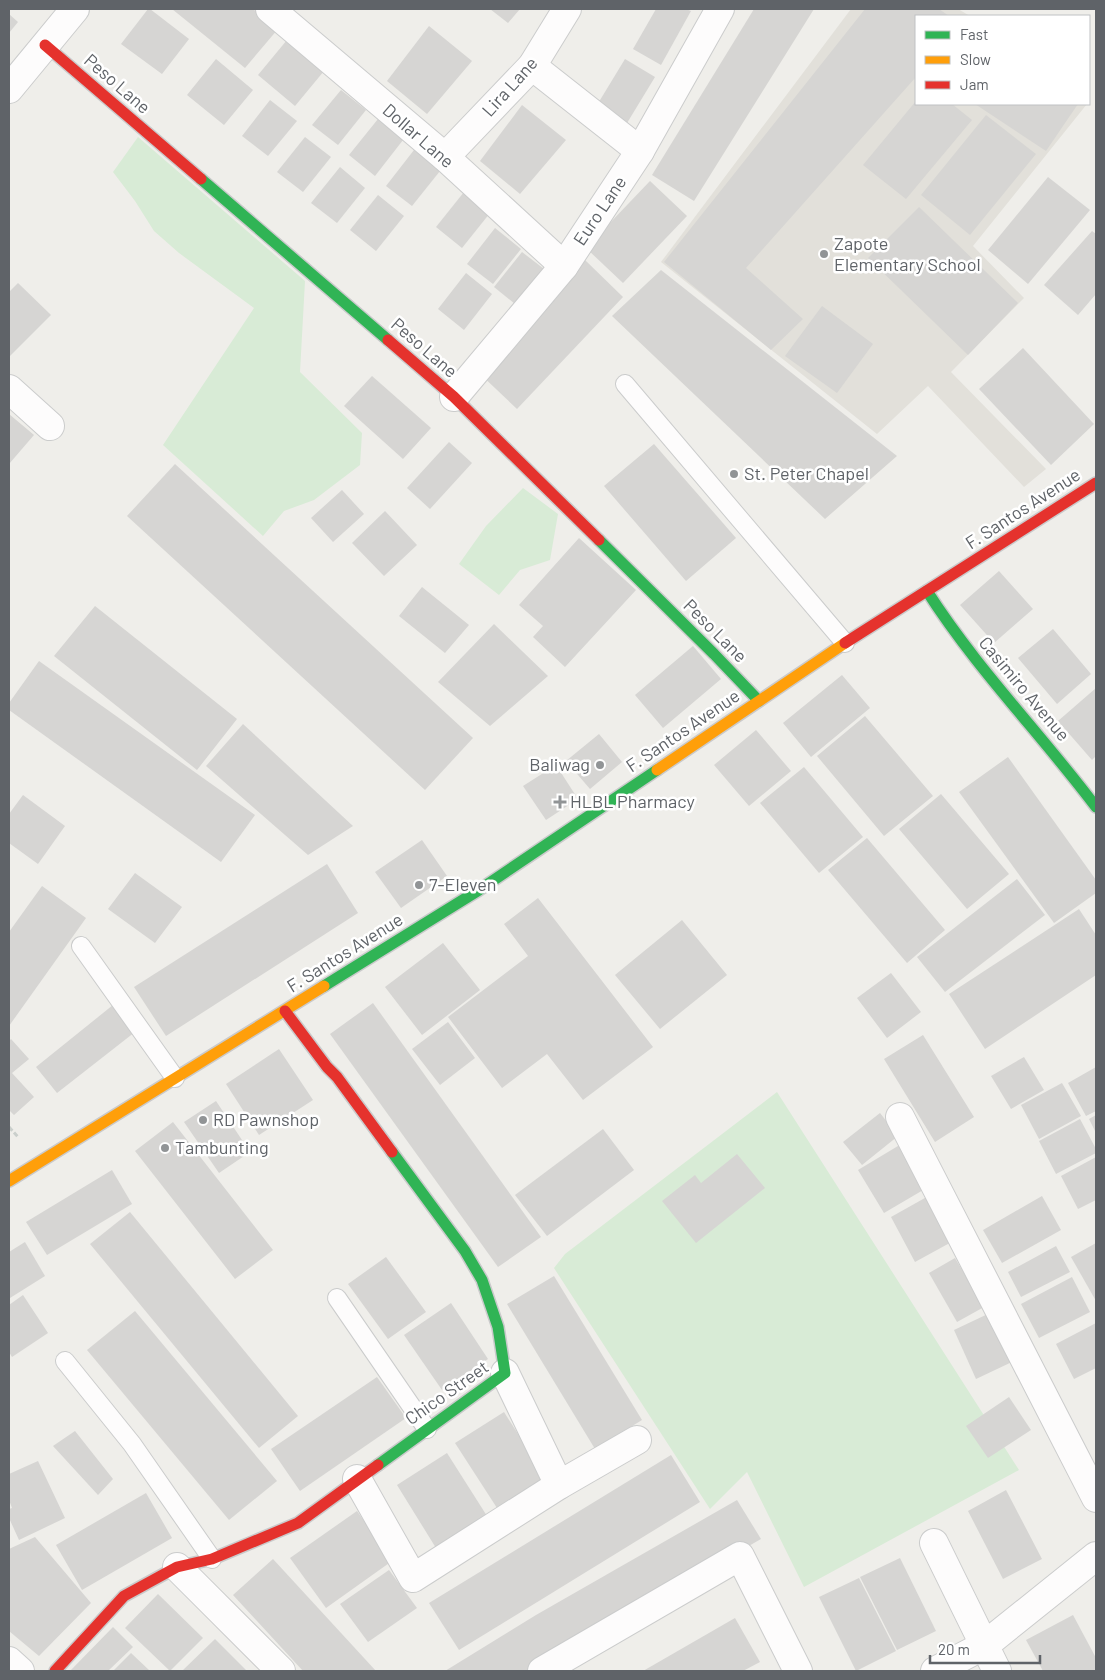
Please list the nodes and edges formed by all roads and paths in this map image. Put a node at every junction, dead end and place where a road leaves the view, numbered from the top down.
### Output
1 (75, 9) edge
2 (270, 9) edge
3 (567, 9) edge
4 (720, 9) edge
5 (45, 45) junction
6 (532, 66) junction
7 (9, 89) edge
8 (640, 151) junction
9 (444, 157) junction
10 (564, 266) junction
11 (625, 384) dead end
12 (9, 389) edge
13 (454, 397) junction
14 (50, 426) dead end
15 (1096, 483) edge
16 (927, 591) junction
17 (845, 643) junction
18 (759, 701) junction
19 (1096, 807) edge
20 (81, 946) dead end
21 (285, 1011) junction
22 (175, 1078) junction
23 (900, 1117) dead end
24 (9, 1181) edge
25 (337, 1298) dead end
26 (64, 1361) dead end
27 (505, 1373) junction
28 (427, 1429) junction
29 (638, 1440) dead end
30 (357, 1479) junction
31 (559, 1485) junction
32 (1096, 1498) edge
33 (934, 1543) dead end
34 (1096, 1556) edge
35 (212, 1559) junction
36 (178, 1567) junction
37 (985, 1645) junction
38 (9, 1661) edge
39 (20, 1671) edge
40 (55, 1671) edge
41 (281, 1671) edge
42 (542, 1671) edge
43 (798, 1671) edge
44 (935, 1671) edge
45 (997, 1671) edge

1 - 5 street
2 - 9 street, Dollar Lane
3 - 6 street, Lira Lane
4 - 8 street, Euro Lane
5 - 7 street
5 - 13 street, Peso Lane
6 - 8 street
6 - 9 street, Lira Lane
8 - 10 street, Euro Lane
9 - 10 street, Dollar Lane
10 - 13 street, Euro Lane
11 - 17 lane
12 - 14 street
13 - 18 street, Peso Lane
15 - 16 street, F. Santos Avenue
16 - 17 street, F. Santos Avenue
16 - 19 street, Casimiro Avenue
17 - 18 street, F. Santos Avenue
18 - 21 street, F. Santos Avenue
20 - 22 lane
21 - 22 street, F. Santos Avenue
21 - 27 street, Chico Street
22 - 24 street, F. Santos Avenue
23 - 32 street
25 - 28 lane
26 - 35 lane
27 - 28 street, Chico Street
27 - 31 street
28 - 30 street, Chico Street
29 - 31 street
30 - 31 street
30 - 35 street, Chico Street
33 - 37 street
34 - 37 street
35 - 36 street, Chico Street
36 - 40 street, Chico Street
36 - 41 street
37 - 44 street
37 - 45 street
38 - 39 street
42 - 43 street

